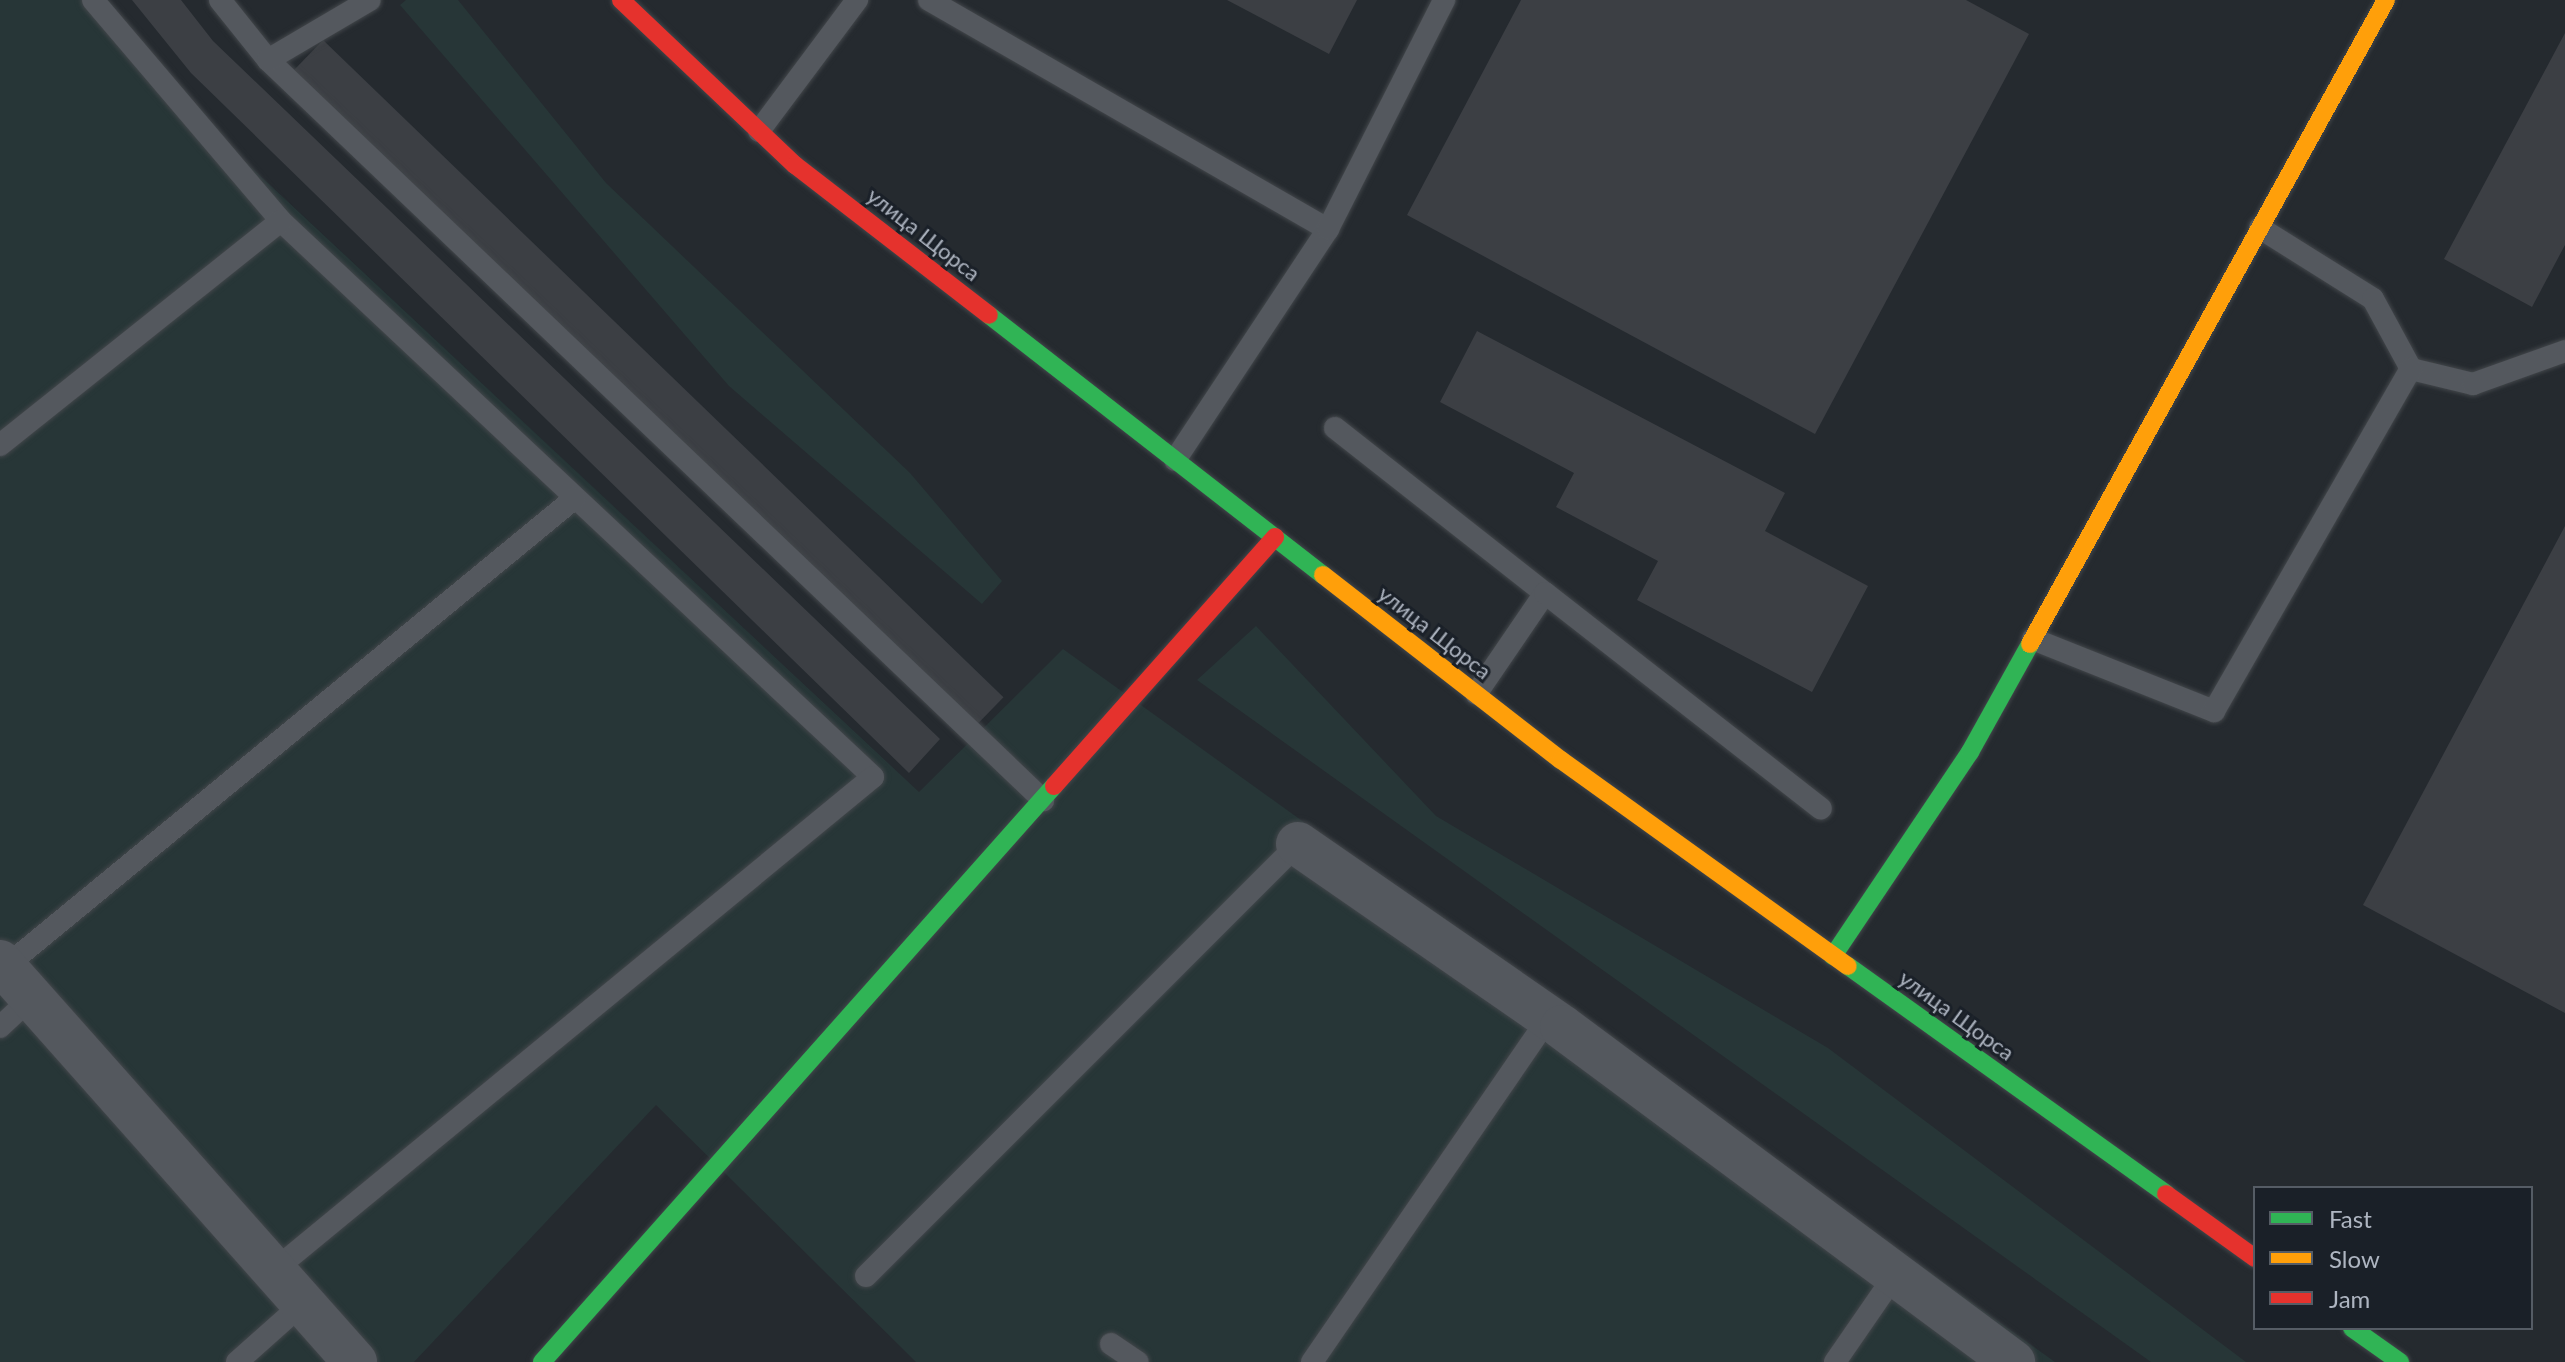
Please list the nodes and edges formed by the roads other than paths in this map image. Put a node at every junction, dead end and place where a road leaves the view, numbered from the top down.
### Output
1 (93, 0) edge
2 (220, 0) edge
3 (370, 0) edge
4 (621, 0) edge
5 (857, 0) edge
6 (929, 0) edge
7 (1444, 0) edge
8 (2386, 0) edge
9 (268, 60) junction
10 (759, 131) junction
11 (281, 221) junction
12 (2260, 228) junction
13 (1328, 229) junction
14 (2565, 351) edge
15 (2411, 369) junction
16 (1335, 428) dead end
17 (0, 445) edge
18 (1175, 460) junction
19 (575, 498) junction
20 (1275, 537) junction
21 (1545, 593) junction
22 (2033, 639) junction
23 (1476, 694) junction
24 (1043, 800) junction
25 (1821, 809) dead end
26 (1298, 844) joint
27 (1833, 956) junction
28 (12, 976) edge
29 (1548, 1018) junction
30 (0, 1027) edge
31 (2253, 1257) edge
32 (273, 1271) junction
33 (1895, 1275) junction
34 (866, 1276) dead end
35 (302, 1304) junction
36 (2355, 1330) edge
37 (1111, 1344) dead end
38 (237, 1362) edge
39 (355, 1362) edge
40 (542, 1362) edge
41 (1138, 1362) edge
42 (1312, 1362) edge
43 (1835, 1362) edge
44 (2013, 1362) edge
45 (2400, 1362) edge

1 - 11 lane
2 - 9 lane
3 - 9 lane
4 - 10 street, улица Щорса
5 - 10 lane
6 - 13 lane
7 - 13 lane
8 - 12 street
9 - 24 lane
10 - 18 street, улица Щорса
11 - 17 lane
11 - 19 lane
12 - 15 lane
12 - 22 street
13 - 18 lane
14 - 15 lane
15 - 22 lane
16 - 21 lane
18 - 20 street, улица Щорса
19 - 28 lane
19 - 32 lane
20 - 23 street, улица Щорса
20 - 24 street
21 - 23 lane
21 - 25 lane
22 - 27 street
23 - 27 street, улица Щорса
24 - 40 street
26 - 29 street
26 - 34 lane
27 - 31 street, улица Щорса
28 - 30 lane
28 - 32 street
29 - 33 street
29 - 42 lane
32 - 35 street
33 - 43 lane
33 - 44 street
35 - 38 lane
35 - 39 street
36 - 45 street
37 - 41 lane

